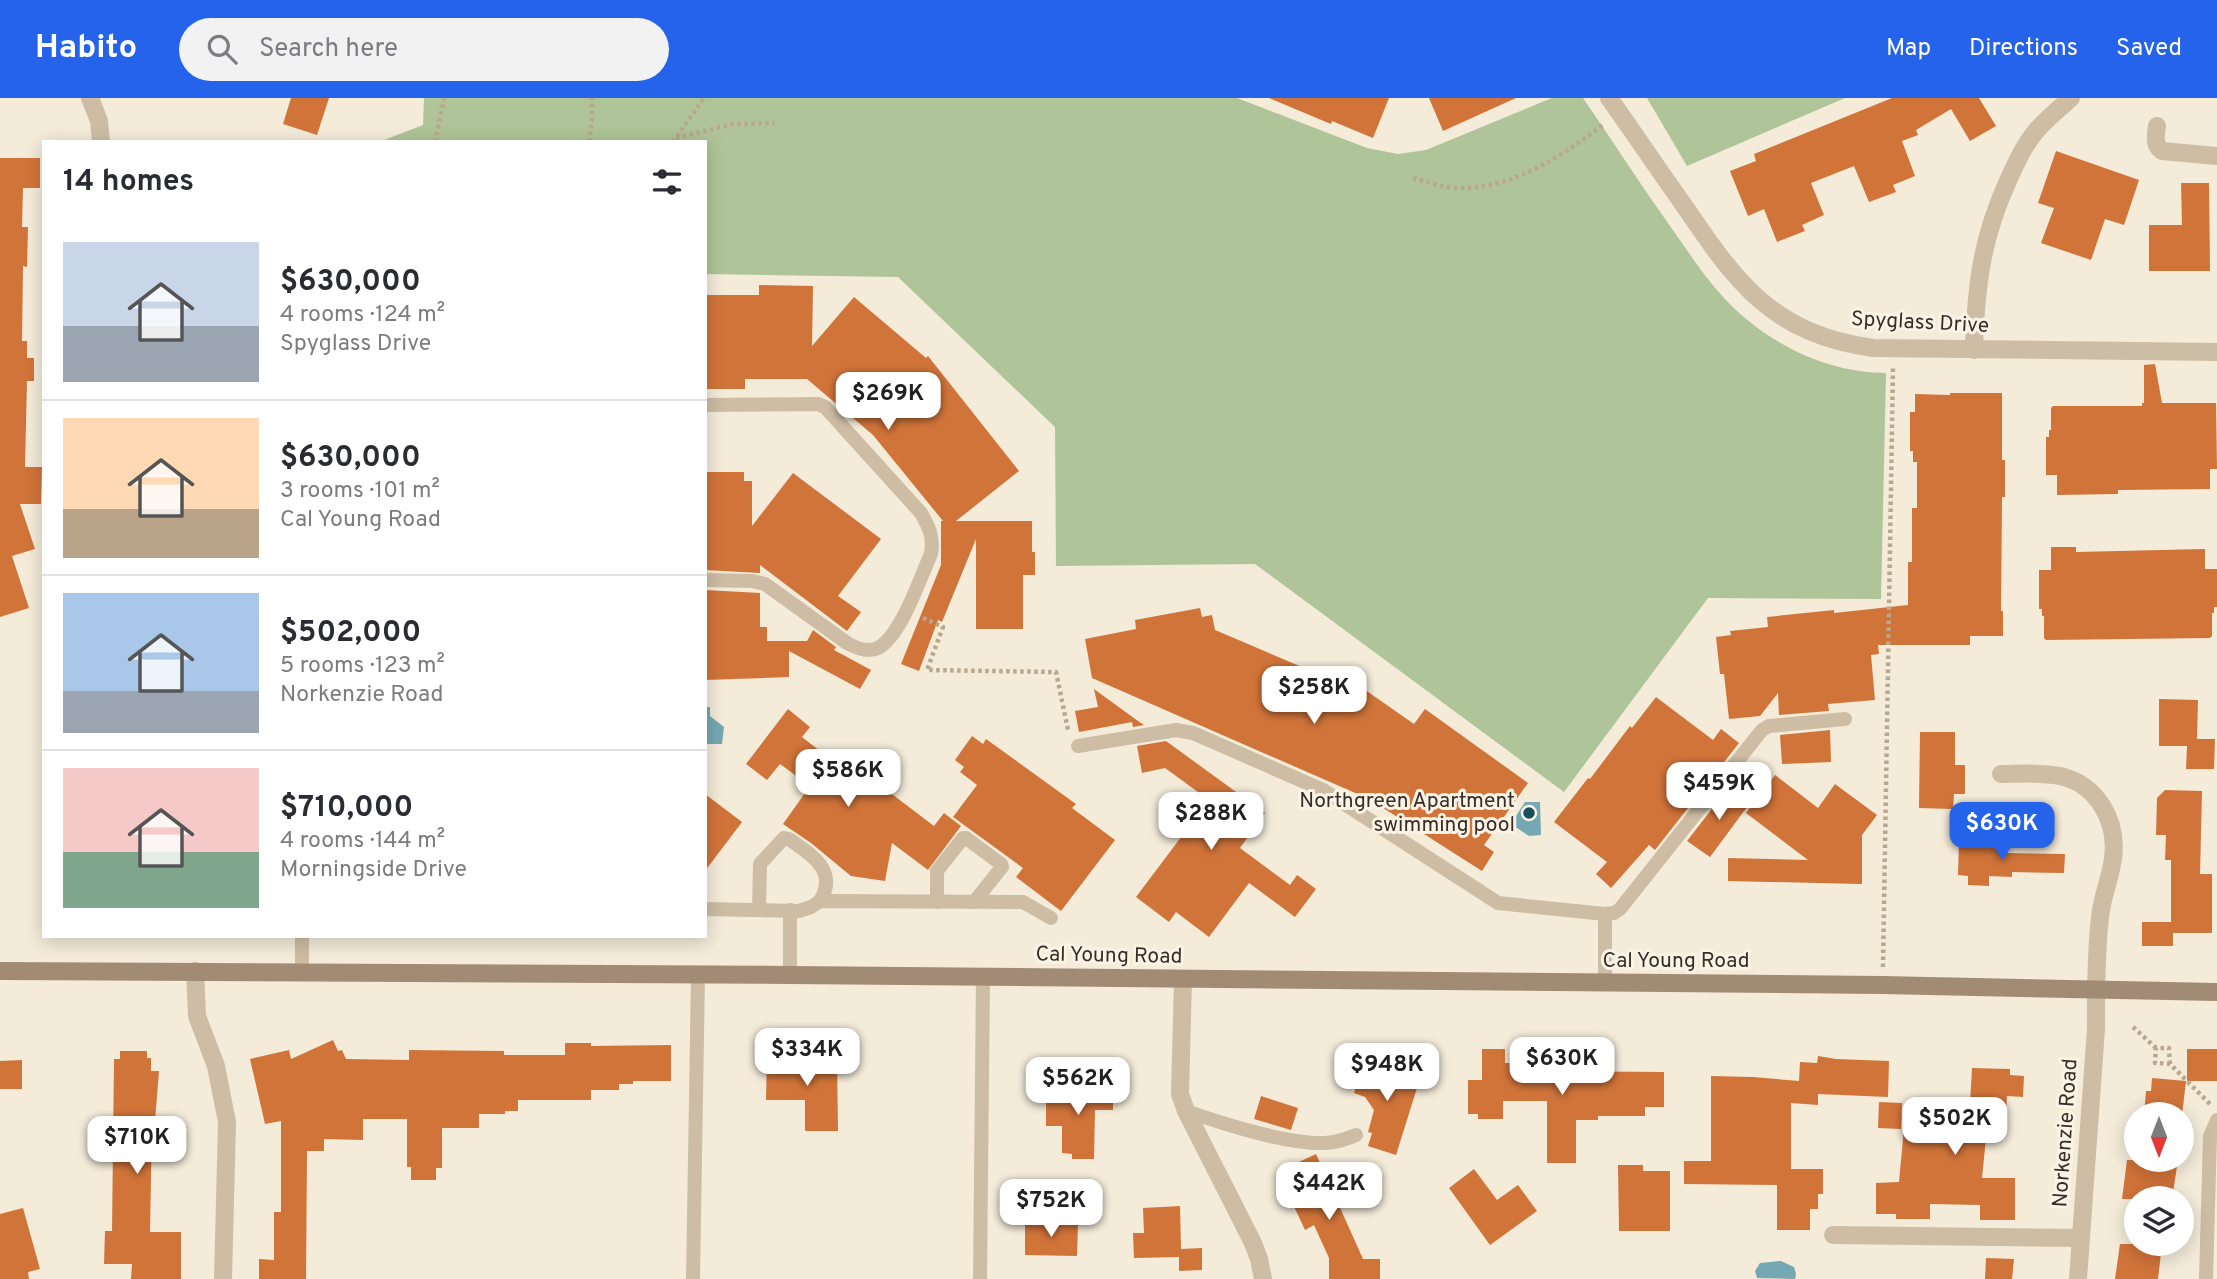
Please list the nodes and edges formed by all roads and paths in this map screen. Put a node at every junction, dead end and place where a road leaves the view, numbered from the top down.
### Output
1 (90, 98) edge
2 (444, 98) edge
3 (592, 98) edge
4 (704, 98) edge
5 (2071, 98) edge
6 (1614, 105) edge
7 (775, 123) dead end
8 (2157, 126) dead end
9 (101, 140) edge
10 (435, 140) edge
11 (589, 140) edge
12 (674, 140) edge
13 (2217, 156) edge
14 (1413, 178) dead end
15 (1893, 349) junction
16 (1974, 350) junction
17 (2217, 352) edge
18 (707, 405) edge
19 (707, 580) edge
20 (906, 610) junction
21 (1845, 719) dead end
22 (1074, 740) joint
23 (2001, 774) dead end
24 (820, 901) junction
25 (937, 902) junction
26 (974, 902) junction
27 (707, 909) edge
28 (760, 910) junction
29 (790, 910) junction
30 (1605, 914) junction
31 (1051, 918) dead end
32 (302, 938) edge
33 (0, 971) edge
34 (195, 971) junction
35 (302, 972) junction
36 (698, 975) junction
37 (790, 975) junction
38 (983, 978) junction
39 (1183, 980) junction
40 (1605, 983) junction
41 (1882, 985) junction
42 (2096, 990) junction
43 (2217, 992) edge
44 (2133, 1027) dead end
45 (2156, 1048) junction
46 (2170, 1064) junction
47 (2217, 1110) edge
48 (1186, 1111) junction
49 (2217, 1120) edge
50 (1356, 1135) dead end
51 (2213, 1160) edge
52 (1833, 1235) dead end
53 (2081, 1238) junction
54 (223, 1279) edge
55 (693, 1279) edge
56 (980, 1279) edge
57 (1263, 1279) edge
58 (2078, 1279) edge
59 (2206, 1279) edge

1 - 9 street
2 - 10 path
3 - 11 path
4 - 12 path
5 - 16 street
6 - 14 path
6 - 15 street, Spyglass Drive
7 - 12 path
8 - 13 street
15 - 16 street, Spyglass Drive
15 - 41 path
16 - 17 street, Spyglass Drive
18 - 20 lane
19 - 20 lane
20 - 22 path
21 - 30 lane
22 - 30 lane
23 - 42 street
24 - 25 lane
24 - 28 lane
24 - 29 lane
25 - 26 lane
25 - 26 lane
26 - 31 lane
27 - 28 lane
28 - 29 lane
29 - 37 lane
30 - 40 lane
32 - 35 lane
33 - 34 main road, Cal Young Road
34 - 35 main road, Cal Young Road
34 - 54 street
35 - 36 main road, Cal Young Road
36 - 37 main road, Cal Young Road
36 - 55 lane
37 - 38 main road, Cal Young Road
38 - 39 main road, Cal Young Road
38 - 56 lane
39 - 40 main road, Cal Young Road
39 - 48 street
40 - 41 main road, Cal Young Road
41 - 42 main road, Cal Young Road
42 - 43 main road, Cal Young Road
42 - 53 street, Norkenzie Road
44 - 45 path
45 - 46 path
45 - 46 path
46 - 47 path
48 - 50 lane
48 - 57 street
49 - 51 lane
51 - 59 lane
52 - 53 street
53 - 58 street, Norkenzie Road

